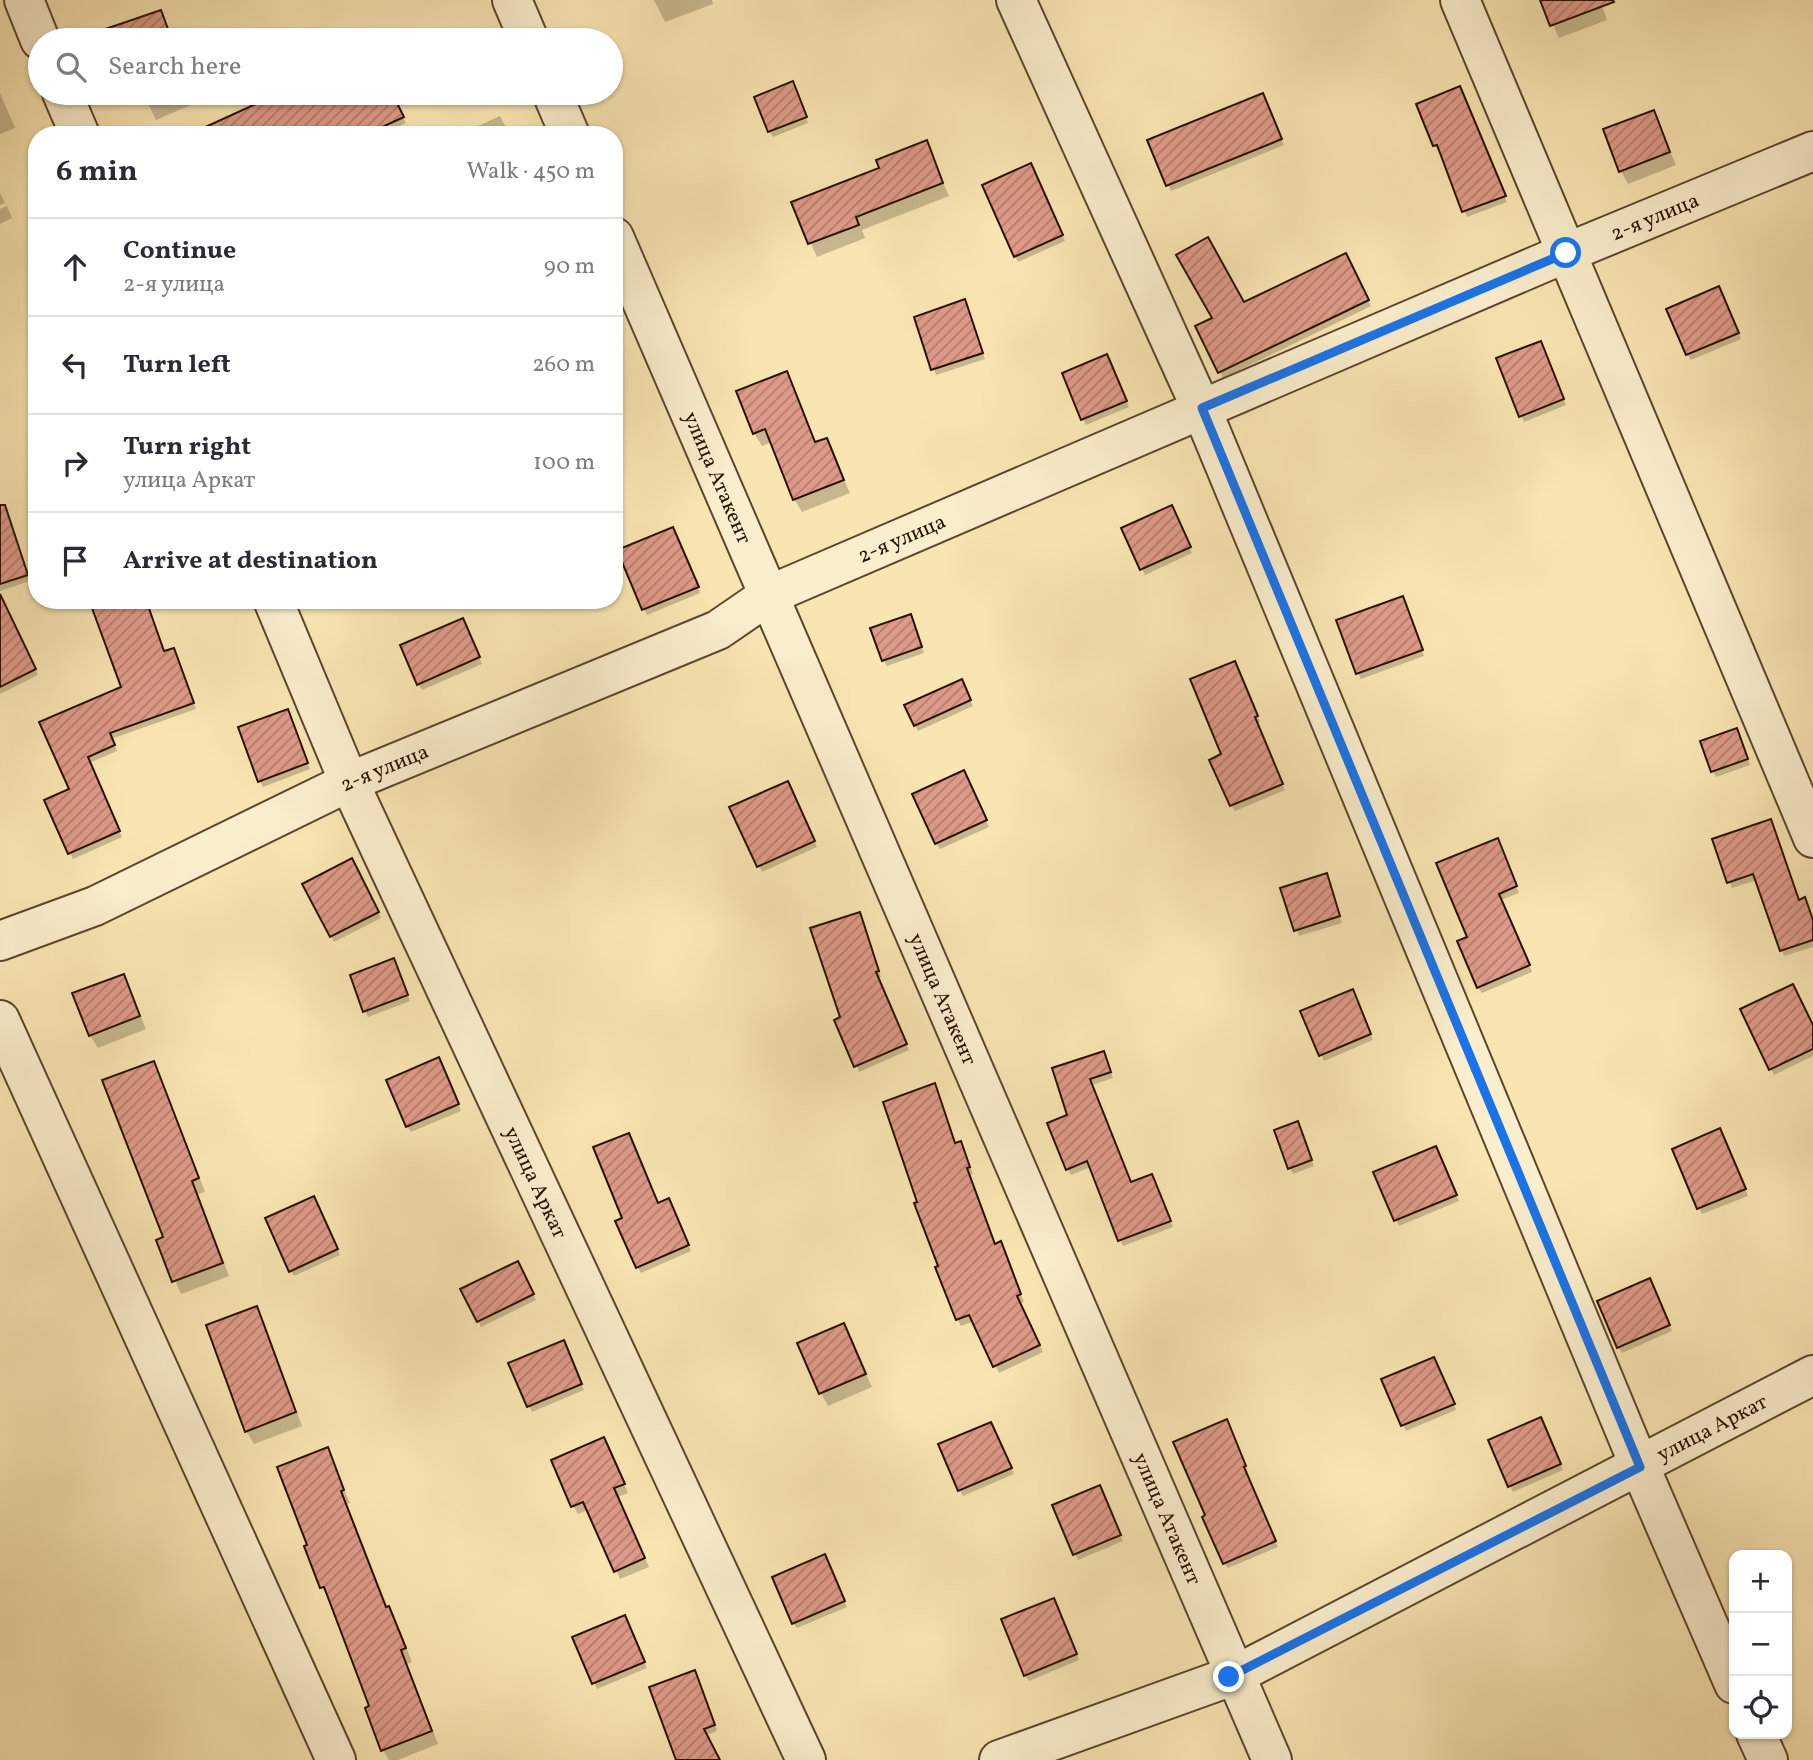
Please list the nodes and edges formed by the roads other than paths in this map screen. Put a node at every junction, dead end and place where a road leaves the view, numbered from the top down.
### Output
1 (24, 0) edge
2 (512, 0) edge
3 (1016, 0) edge
4 (1460, 0) edge
5 (35, 28) edge
6 (524, 28) edge
7 (67, 105) edge
8 (557, 105) edge
9 (76, 126) edge
10 (566, 126) edge
11 (1813, 152) edge
12 (1566, 253) junction
13 (623, 258) edge
14 (1202, 408) junction
15 (769, 595) junction
16 (277, 609) edge
17 (349, 782) junction
18 (1813, 838) edge
19 (0, 941) edge
20 (0, 1020) edge
21 (1813, 1375) edge
22 (1640, 1467) junction
23 (1235, 1675) junction
24 (1731, 1676) edge
25 (1758, 1739) edge
26 (336, 1760) edge
27 (806, 1760) edge
28 (999, 1760) edge
29 (1272, 1760) edge
30 (1768, 1760) edge

1 - 5 street
2 - 6 street
3 - 14 street
4 - 12 street
7 - 9 street
8 - 10 street
11 - 12 street, 2-я улица
12 - 14 street, 2-я улица
12 - 18 street
13 - 15 street, улица Атакент
14 - 15 street, 2-я улица
14 - 22 street
15 - 17 street, 2-я улица
15 - 23 street, улица Атакент
16 - 17 street, улица Аркат
17 - 19 street, 2-я улица
17 - 27 street, улица Аркат
20 - 26 street
21 - 22 street, улица Аркат
22 - 23 street, улица Аркат
22 - 24 street
23 - 28 street, улица Аркат
23 - 29 street, улица Атакент
25 - 30 street

